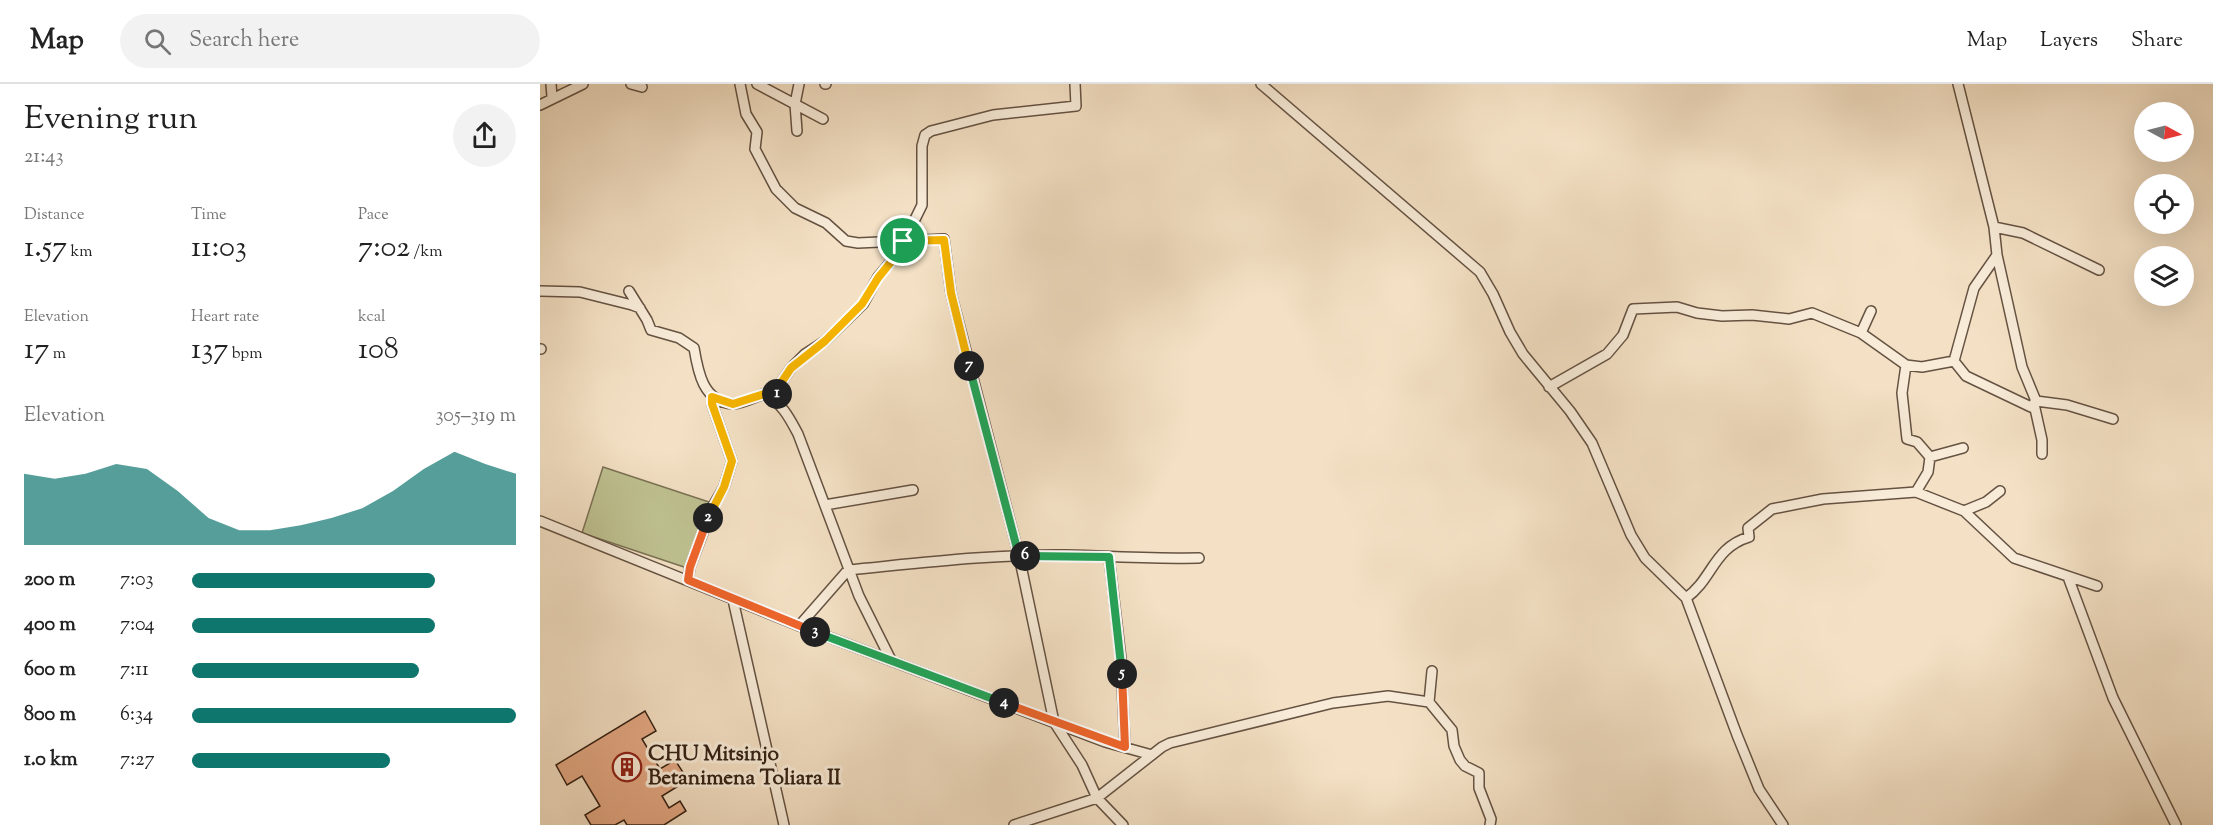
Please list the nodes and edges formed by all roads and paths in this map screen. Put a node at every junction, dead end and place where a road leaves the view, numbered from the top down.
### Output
1 (551, 84) edge
2 (584, 84) edge
3 (631, 84) edge
4 (740, 84) edge
5 (757, 84) edge
6 (799, 84) edge
7 (1076, 84) edge
8 (1261, 84) edge
9 (1958, 84) edge
10 (642, 87) dead end
11 (552, 97) junction
12 (795, 104) junction
13 (540, 105) edge
14 (823, 119) dead end
15 (797, 131) dead end
16 (1994, 227) junction
17 (903, 241) junction
18 (1998, 255) junction
19 (2099, 270) dead end
20 (540, 291) edge
21 (629, 291) dead end
22 (640, 308) junction
23 (1871, 311) dead end
24 (1861, 333) junction
25 (1954, 361) junction
26 (1906, 365) junction
27 (1549, 387) junction
28 (712, 397) junction
29 (776, 400) junction
30 (2035, 403) junction
31 (2113, 419) dead end
32 (1963, 448) dead end
33 (2042, 454) dead end
34 (1930, 457) junction
35 (913, 490) dead end
36 (2000, 491) dead end
37 (1916, 492) junction
38 (825, 505) junction
39 (1965, 511) junction
40 (540, 521) edge
41 (1019, 556) junction
42 (1109, 557) junction
43 (1199, 558) dead end
44 (849, 570) junction
45 (2068, 577) junction
46 (688, 580) junction
47 (2097, 586) dead end
48 (1690, 595) junction
49 (733, 600) junction
50 (799, 626) junction
51 (891, 660) junction
52 (1432, 671) dead end
53 (1429, 702) junction
54 (1054, 722) junction
55 (1125, 747) junction
56 (1152, 755) junction
57 (1097, 798) junction
58 (784, 825) edge
59 (1014, 825) edge
60 (1124, 825) edge
61 (1490, 825) edge
62 (1783, 825) edge
63 (2176, 825) edge

1 - 11 street
2 - 11 street
3 - 10 street
4 - 17 street
5 - 12 street
6 - 12 street
7 - 17 street
8 - 27 street
9 - 16 street
11 - 13 street
12 - 14 street
12 - 15 street
16 - 18 street
16 - 19 street
17 - 29 street
17 - 41 street
18 - 25 street
18 - 30 street
20 - 22 street
21 - 22 street
22 - 28 street
23 - 24 street
24 - 26 street
24 - 27 street
25 - 26 street
25 - 30 street
26 - 34 street
27 - 48 street
28 - 29 street
28 - 46 street
29 - 38 street
30 - 31 street
30 - 33 street
32 - 34 street
34 - 37 street
35 - 38 street
36 - 39 street
37 - 39 street
37 - 48 street
38 - 44 street
39 - 45 street
40 - 46 street
41 - 42 street
41 - 44 street
41 - 54 street
42 - 43 street
42 - 55 street
44 - 50 street
44 - 51 street
45 - 47 street
45 - 63 street
46 - 49 street
48 - 62 street
49 - 50 street
49 - 58 street
50 - 51 street
51 - 54 street
52 - 53 street
53 - 56 street
53 - 61 street
54 - 55 street
54 - 57 street
55 - 56 street
56 - 57 street
57 - 59 street
57 - 60 street

